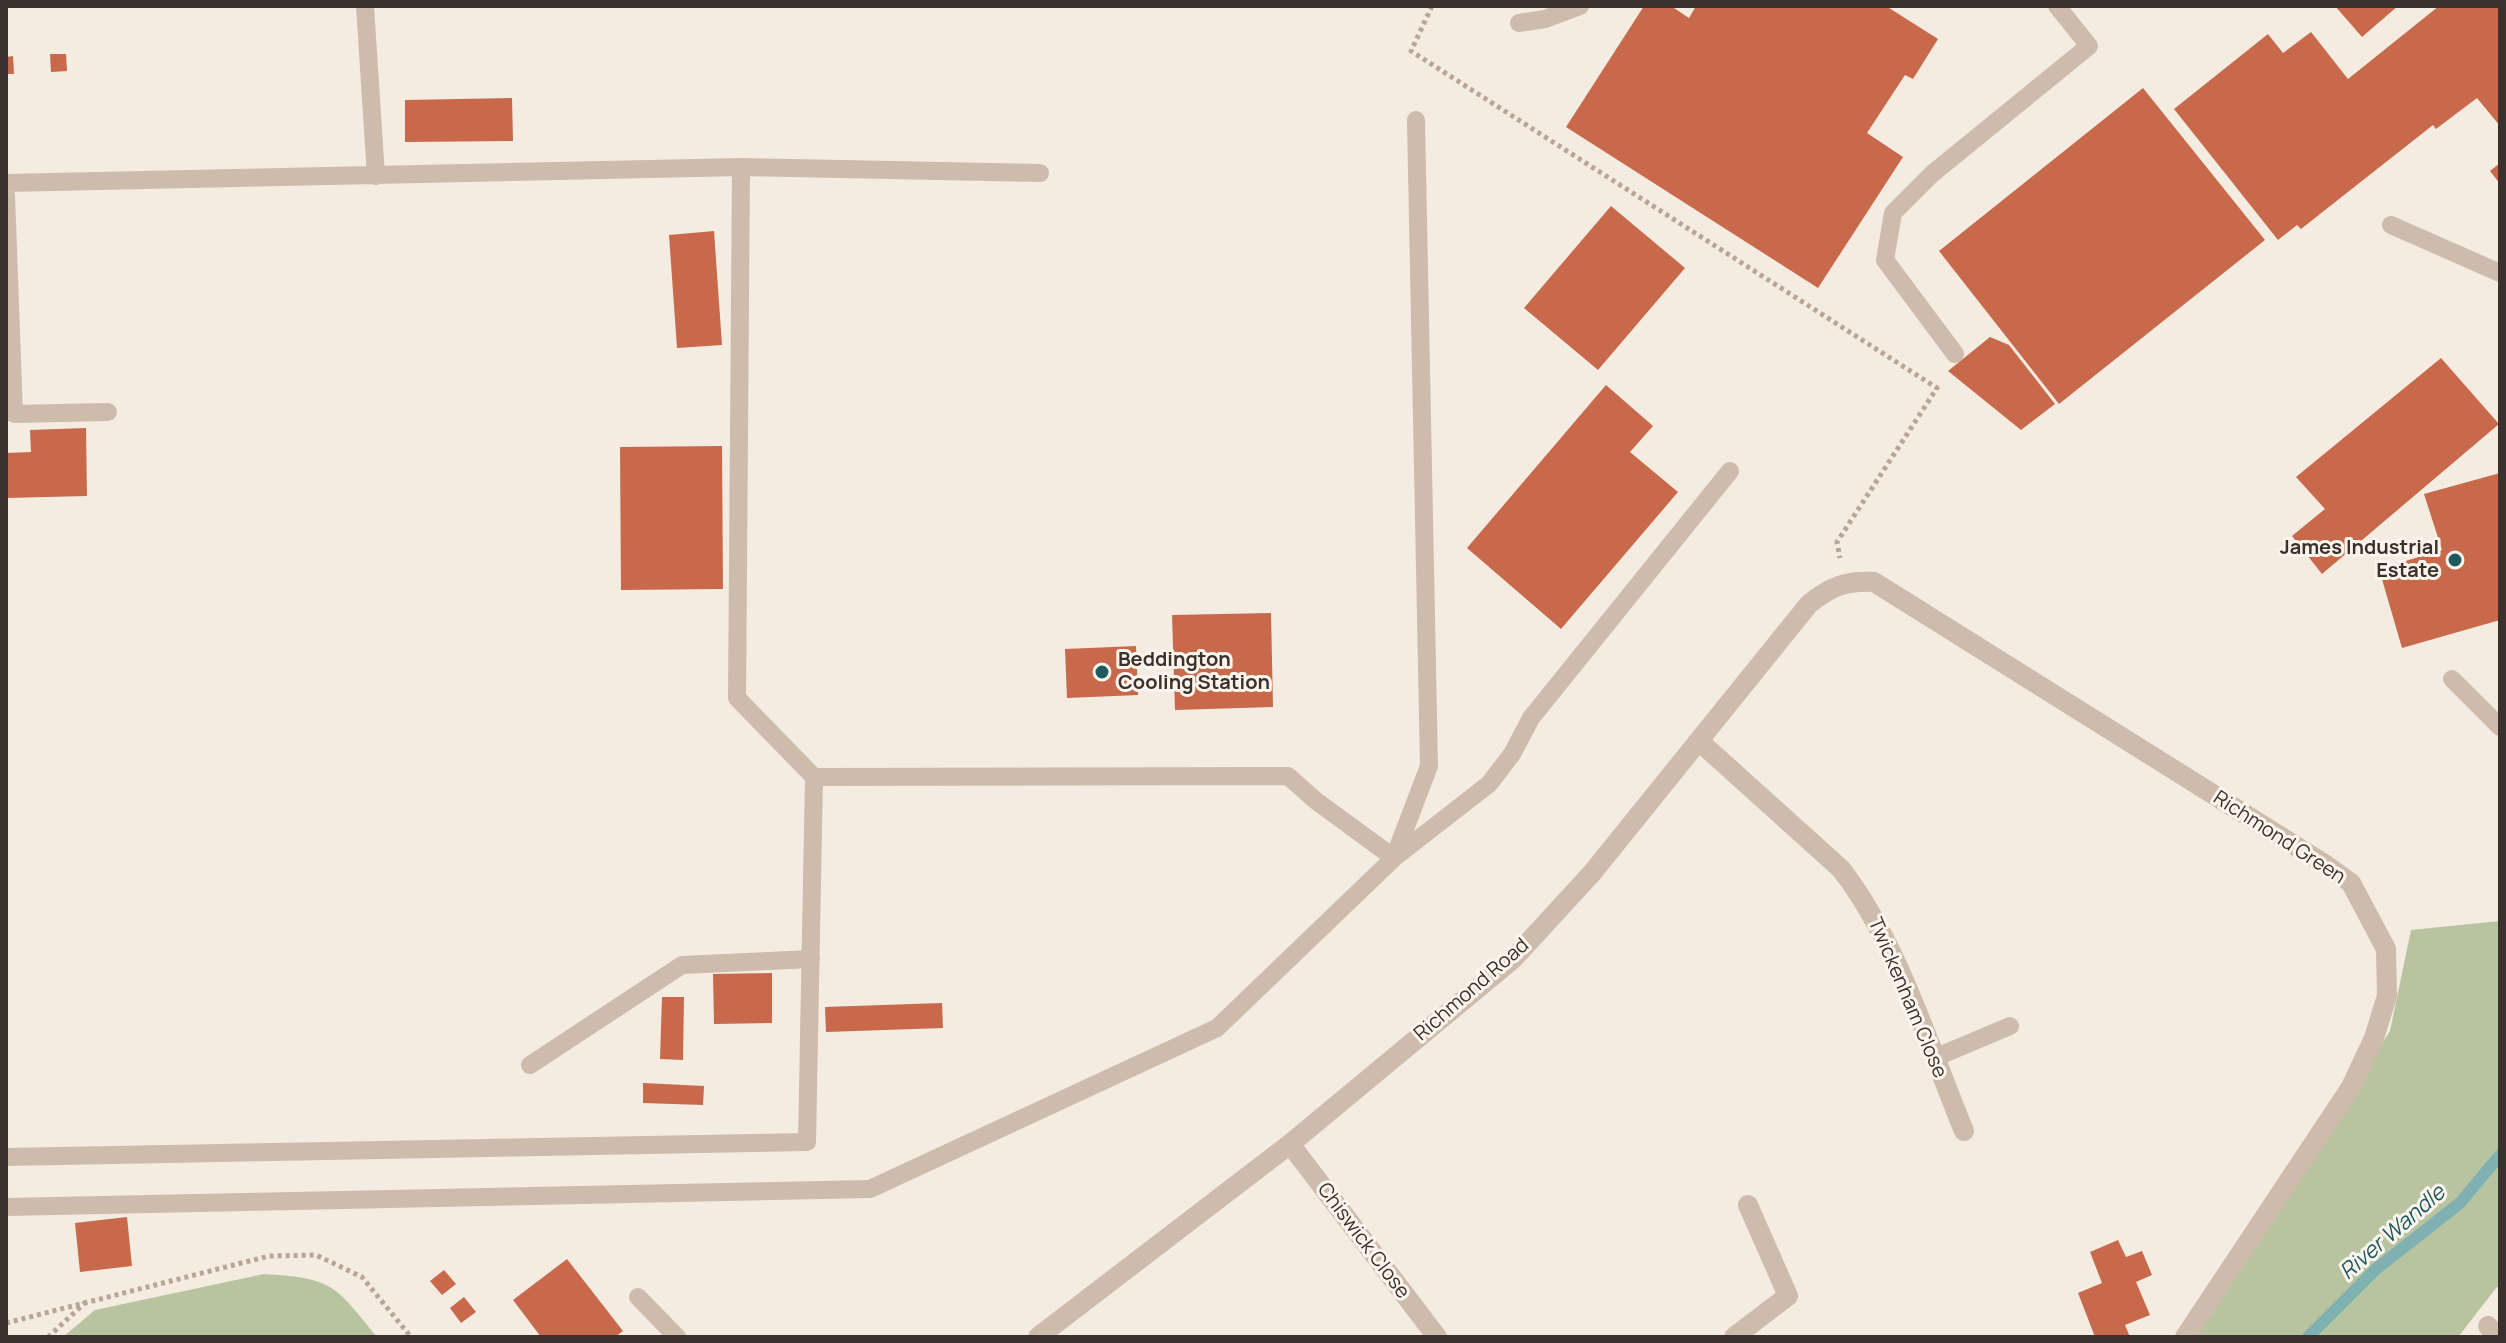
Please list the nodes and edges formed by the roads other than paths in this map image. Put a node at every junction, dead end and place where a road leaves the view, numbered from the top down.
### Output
1 (365, 6) edge
2 (1580, 6) edge
3 (2057, 6) edge
4 (1519, 23) dead end
5 (1416, 120) dead end
6 (741, 167) junction
7 (1040, 173) dead end
8 (376, 176) junction
9 (6, 183) edge
10 (6, 195) edge
11 (2391, 225) dead end
12 (2500, 273) edge
13 (1955, 354) dead end
14 (108, 412) dead end
15 (1730, 471) dead end
16 (1845, 582) joint
17 (2452, 679) dead end
18 (2500, 727) edge
19 (1699, 741) junction
20 (814, 777) junction
21 (1394, 858) junction
22 (811, 959) junction
23 (2010, 1026) dead end
24 (1934, 1058) junction
25 (530, 1065) dead end
26 (1964, 1131) dead end
27 (1290, 1144) junction
28 (6, 1157) edge
29 (1748, 1205) dead end
30 (6, 1207) edge
31 (638, 1297) dead end
32 (677, 1337) edge
33 (1039, 1337) edge
34 (1437, 1337) edge
35 (1734, 1337) edge
36 (2185, 1337) edge

1 - 8 lane
2 - 4 lane
3 - 13 lane
5 - 21 lane
6 - 7 lane
6 - 8 lane
6 - 20 lane
8 - 9 lane
10 - 14 lane
11 - 12 lane
15 - 21 lane
16 - 19 street, Richmond Road
16 - 36 street, Richmond Green
17 - 18 lane
19 - 24 street, Twickenham Close
19 - 27 street, Richmond Road
20 - 21 lane
20 - 22 lane
21 - 30 lane
22 - 25 lane
22 - 28 lane
23 - 24 lane
24 - 26 street, Twickenham Close
27 - 33 street, Richmond Road
27 - 34 street, Chiswick Close
29 - 35 street
31 - 32 lane

